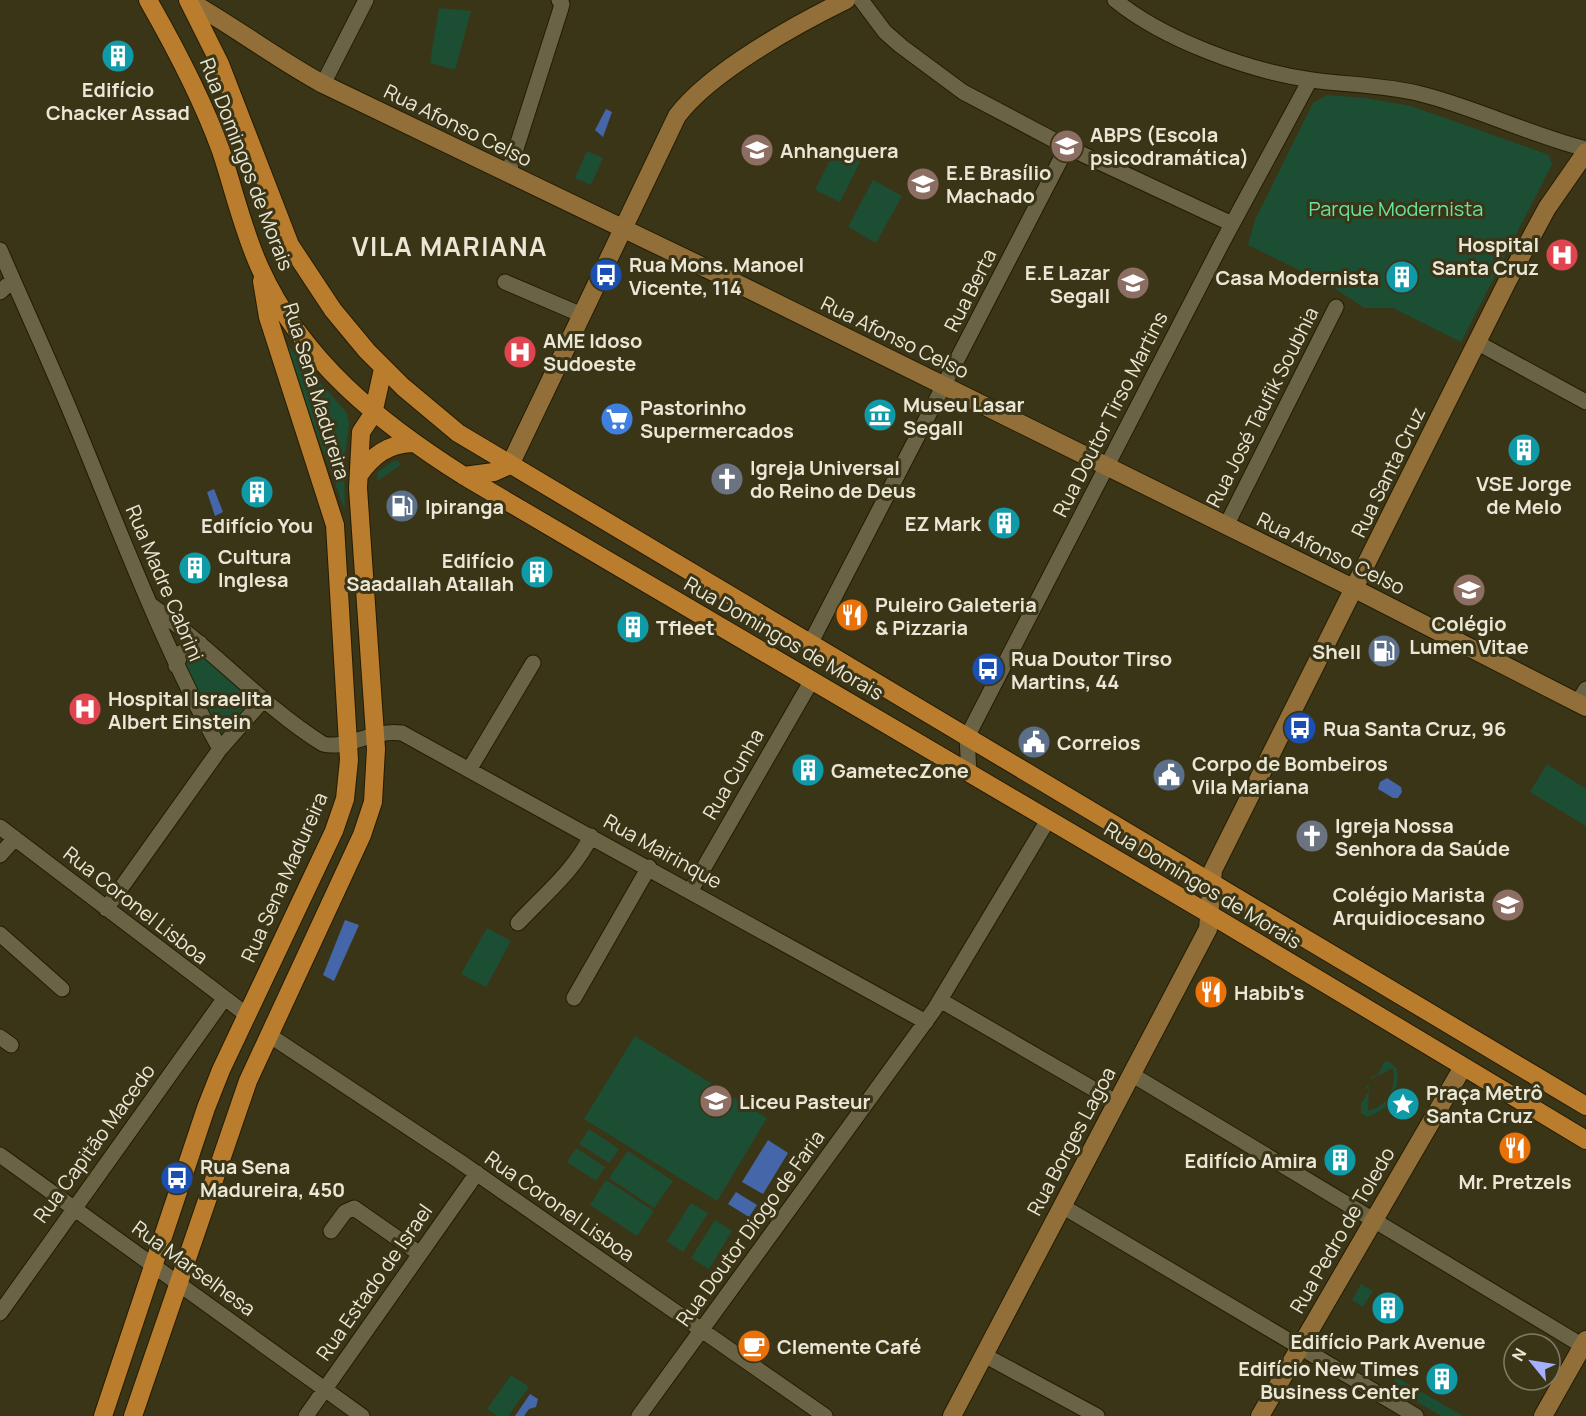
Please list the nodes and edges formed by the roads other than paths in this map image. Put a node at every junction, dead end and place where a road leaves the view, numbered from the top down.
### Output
1 (148, 0) edge
2 (189, 0) edge
3 (366, 0) edge
4 (559, 0) edge
5 (846, 0) edge
6 (861, 0) edge
7 (1114, 0) edge
8 (1310, 80) junction
9 (323, 84) junction
10 (1067, 147) junction
11 (1584, 154) edge
12 (508, 174) junction
13 (1232, 224) junction
14 (621, 228) junction
15 (0, 250) edge
16 (260, 268) junction
17 (13, 280) junction
18 (505, 282) dead end
19 (0, 292) edge
20 (1336, 307) dead end
21 (582, 315) junction
22 (1478, 343) junction
23 (383, 369) junction
24 (944, 386) junction
25 (1586, 402) edge
26 (373, 414) junction
27 (412, 443) junction
28 (510, 465) junction
29 (1107, 466) junction
30 (359, 475) junction
31 (464, 476) junction
32 (1226, 526) junction
33 (1355, 590) junction
34 (152, 606) junction
35 (200, 643) junction
36 (810, 644) junction
37 (533, 663) dead end
38 (176, 666) junction
39 (812, 680) junction
40 (264, 699) junction
41 (1583, 700) edge
42 (374, 733) junction
43 (967, 737) junction
44 (347, 743) junction
45 (220, 748) junction
46 (469, 770) junction
47 (969, 773) junction
48 (1048, 820) junction
49 (0, 827) edge
50 (591, 836) junction
51 (15, 838) junction
52 (0, 855) edge
53 (649, 867) junction
54 (1210, 882) junction
55 (691, 890) junction
56 (106, 909) junction
57 (1211, 915) junction
58 (518, 923) dead end
59 (0, 934) edge
60 (62, 989) dead end
61 (574, 998) dead end
62 (224, 999) junction
63 (940, 1000) junction
64 (247, 1015) junction
65 (926, 1022) junction
66 (269, 1035) junction
67 (1463, 1067) junction
68 (1131, 1074) junction
69 (1116, 1102) junction
70 (1586, 1106) edge
71 (1586, 1140) edge
72 (0, 1155) edge
73 (477, 1173) junction
74 (1062, 1206) junction
75 (73, 1208) junction
76 (1374, 1220) junction
77 (331, 1231) dead end
78 (420, 1254) junction
79 (155, 1265) junction
80 (180, 1283) junction
81 (0, 1314) edge
82 (702, 1330) junction
83 (1584, 1343) edge
84 (1300, 1347) junction
85 (984, 1355) junction
86 (324, 1389) junction
87 (808, 1411) edge
88 (103, 1416) edge
89 (133, 1416) edge
90 (306, 1416) edge
91 (362, 1416) edge
92 (639, 1416) edge
93 (825, 1416) edge
94 (952, 1416) edge
95 (1097, 1416) edge
96 (1260, 1416) edge
97 (1416, 1416) edge
98 (1544, 1416) edge

1 - 16 main road, Rua Domingos de Morais
2 - 9 street, Rua Afonso Celso
2 - 23 main road, Rua Domingos de Morais
3 - 9 street
4 - 12 street
5 - 14 street
6 - 10 street
7 - 8 street
8 - 11 street
8 - 13 street, Rua Doutor Tirso Martins
9 - 12 street, Rua Afonso Celso
10 - 13 street
10 - 24 street, Rua Berta
11 - 22 street, Rua Santa Cruz
12 - 14 street, Rua Afonso Celso
13 - 29 street, Rua Doutor Tirso Martins
14 - 21 street
14 - 24 street, Rua Afonso Celso
15 - 17 street, Rua Madre Cabrini
16 - 26 main road, Rua Domingos de Morais
16 - 44 main road, Rua Sena Madureira
17 - 19 street
17 - 34 street, Rua Madre Cabrini
18 - 21 street
20 - 32 street, Rua José Taufik Soubhia
21 - 28 street
22 - 25 street
22 - 33 street, Rua Santa Cruz
23 - 26 main road, Rua Sena Madureira
23 - 28 main road, Rua Domingos de Morais
24 - 29 street, Rua Afonso Celso
24 - 36 street, Rua Berta
26 - 27 main road, Rua Domingos de Morais
26 - 30 main road, Rua Sena Madureira
27 - 30 main road
27 - 31 main road, Rua Domingos de Morais
28 - 31 main road
28 - 36 main road, Rua Domingos de Morais
29 - 32 street, Rua Afonso Celso
29 - 43 street, Rua Doutor Tirso Martins
30 - 42 main road, Rua Sena Madureira
31 - 39 main road, Rua Domingos de Morais
32 - 33 street, Rua Afonso Celso
33 - 41 street, Rua Afonso Celso
33 - 54 street, Rua Santa Cruz
34 - 35 street
34 - 38 street, Rua Madre Cabrini
35 - 38 street
35 - 40 street
36 - 43 main road, Rua Domingos de Morais
37 - 46 street
38 - 45 street, Rua Madre Cabrini
39 - 47 main road, Rua Domingos de Morais
39 - 55 street, Rua Cunha
40 - 44 street
40 - 45 street
42 - 44 street
42 - 46 street, Rua Mairinque
42 - 66 main road, Rua Sena Madureira
43 - 47 street
43 - 54 main road, Rua Domingos de Morais
44 - 64 main road, Rua Sena Madureira
45 - 56 street
46 - 50 street, Rua Mairinque
47 - 48 main road, Rua Domingos de Morais
48 - 57 main road, Rua Domingos de Morais
48 - 63 street, Rua Doutor Diogo de Faria
49 - 51 street, Rua Coronel Lisboa
50 - 53 street, Rua Mairinque
50 - 58 street
51 - 52 street
51 - 56 street, Rua Coronel Lisboa
53 - 55 street, Rua Mairinque
53 - 61 street
54 - 57 street, Rua Borges Lagoa
54 - 70 main road, Rua Domingos de Morais
55 - 65 street, Rua Mairinque
56 - 62 street, Rua Coronel Lisboa
57 - 67 main road, Rua Domingos de Morais
57 - 68 street, Rua Borges Lagoa
59 - 60 street
62 - 64 street, Rua Coronel Lisboa
62 - 75 street, Rua Capitão Macedo
63 - 65 street, Rua Doutor Diogo de Faria
63 - 69 street
64 - 79 main road, Rua Sena Madureira
65 - 82 street, Rua Doutor Diogo de Faria
66 - 73 street, Rua Coronel Lisboa
66 - 80 main road, Rua Sena Madureira
67 - 71 main road, Rua Domingos de Morais
67 - 76 street, Rua Pedro de Toledo
68 - 69 street, Rua Borges Lagoa
68 - 76 street
69 - 74 street, Rua Borges Lagoa
72 - 75 street, Rua Marselhesa
73 - 78 street, Rua Estado de Israel
73 - 82 street, Rua Coronel Lisboa
74 - 84 street
74 - 85 street, Rua Borges Lagoa
75 - 79 street, Rua Marselhesa
75 - 81 street, Rua Capitão Macedo
76 - 83 street
76 - 84 street, Rua Pedro de Toledo
77 - 78 street
78 - 86 street, Rua Estado de Israel
79 - 80 street, Rua Marselhesa
79 - 88 main road, Rua Sena Madureira
80 - 86 street, Rua Marselhesa
80 - 89 main road, Rua Sena Madureira
82 - 87 street, Rua Coronel Lisboa
82 - 92 street, Rua Doutor Diogo de Faria
83 - 98 street
84 - 96 street, Rua Pedro de Toledo
84 - 97 street
85 - 94 street, Rua Borges Lagoa
85 - 95 street
86 - 90 street, Rua Estado de Israel
86 - 91 street, Rua Marselhesa
87 - 93 street, Rua Coronel Lisboa

